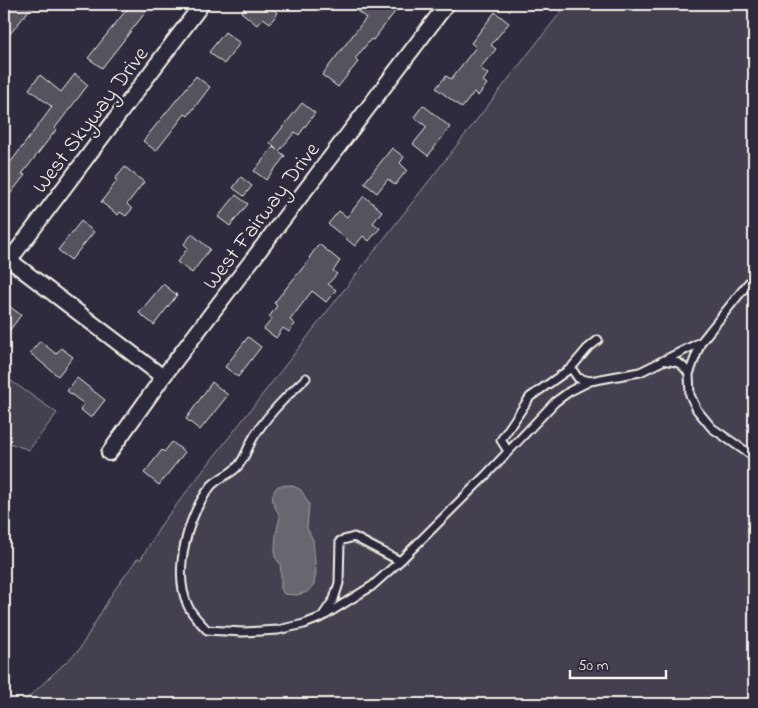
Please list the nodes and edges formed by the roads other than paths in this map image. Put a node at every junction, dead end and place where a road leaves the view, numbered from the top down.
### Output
1 (202, 4) edge
2 (447, 4) edge
3 (6, 258) edge
4 (754, 276) edge
5 (598, 340) dead end
6 (701, 342) junction
7 (665, 361) junction
8 (570, 368) junction
9 (689, 374) junction
10 (163, 378) junction
11 (306, 378) dead end
12 (590, 381) junction
13 (508, 451) junction
14 (109, 453) dead end
15 (754, 457) edge
16 (400, 561) junction
17 (322, 617) junction

1 - 3 street, West Skyway Drive
2 - 10 street, West Fairway Drive
3 - 10 street
4 - 6 lane
5 - 8 lane
6 - 7 lane
6 - 9 lane
7 - 9 lane
7 - 12 lane
8 - 12 lane
8 - 13 lane
9 - 15 lane
10 - 14 street, West Fairway Drive
11 - 17 lane
12 - 13 lane
13 - 16 lane
16 - 17 lane
16 - 17 lane

